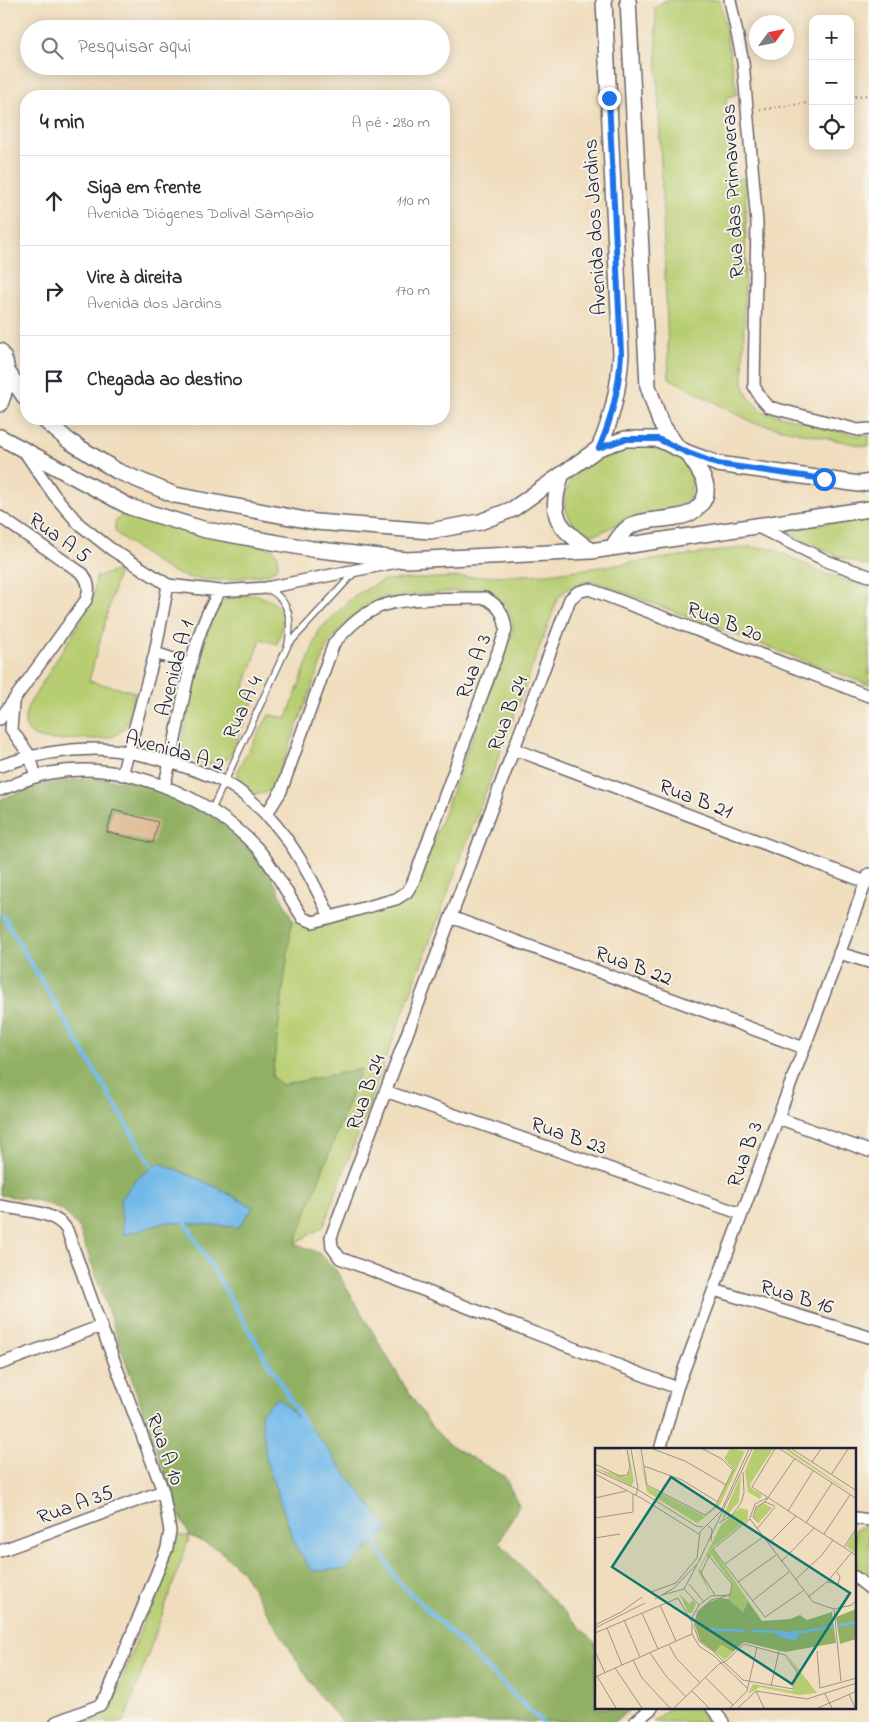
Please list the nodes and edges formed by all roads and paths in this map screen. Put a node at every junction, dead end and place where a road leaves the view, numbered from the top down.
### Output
1 (604, 0) edge
2 (628, 0) edge
3 (730, 0) edge
4 (869, 95) edge
5 (854, 97) edge
6 (809, 103) edge
7 (747, 111) junction
8 (0, 351) edge
9 (7, 371) junction
10 (20, 390) edge
11 (0, 404) edge
12 (50, 425) edge
13 (869, 429) edge
14 (0, 437) edge
15 (22, 448) junction
16 (599, 448) junction
17 (684, 451) junction
18 (560, 476) junction
19 (869, 482) edge
20 (869, 509) edge
21 (0, 517) edge
22 (756, 526) junction
23 (612, 548) junction
24 (591, 551) junction
25 (406, 560) junction
26 (355, 572) junction
27 (869, 576) edge
28 (168, 584) junction
29 (266, 588) junction
30 (220, 591) junction
31 (570, 599) joint
32 (288, 645) junction
33 (155, 653) junction
34 (191, 665) junction
35 (869, 696) edge
36 (12, 704) junction
37 (0, 719) edge
38 (514, 749) junction
39 (128, 753) junction
40 (30, 756) junction
41 (170, 763) junction
42 (0, 766) edge
43 (122, 775) junction
44 (36, 777) junction
45 (225, 782) junction
46 (164, 786) junction
47 (0, 790) edge
48 (212, 809) junction
49 (266, 815) junction
50 (867, 878) edge
51 (330, 917) junction
52 (451, 917) junction
53 (839, 953) junction
54 (869, 962) edge
55 (804, 1048) junction
56 (385, 1091) junction
57 (778, 1118) junction
58 (869, 1151) edge
59 (0, 1206) edge
60 (742, 1214) junction
61 (714, 1290) junction
62 (100, 1326) junction
63 (869, 1337) edge
64 (0, 1364) edge
65 (678, 1388) junction
66 (661, 1448) edge
67 (163, 1492) junction
68 (856, 1518) edge
69 (869, 1520) edge
70 (0, 1551) edge
71 (856, 1578) edge
72 (869, 1588) edge
73 (650, 1710) edge
74 (714, 1710) edge
75 (56, 1722) edge
76 (635, 1722) edge
77 (723, 1722) edge

1 - 16 street, Avenida dos Jardins
2 - 17 street
3 - 7 street, Rua das Primaveras
4 - 5 path
6 - 7 path
7 - 13 street, Rua das Primaveras
8 - 9 street
9 - 10 street
9 - 11 street
12 - 18 street
14 - 15 street
15 - 25 street
15 - 28 street, Avenida A 1
16 - 17 street
16 - 18 street
17 - 19 street
17 - 23 street
18 - 24 street
20 - 22 street
21 - 36 street, Rua A 5
22 - 23 street
22 - 27 street
23 - 24 street
24 - 25 street
25 - 26 street, Avenida A 1
26 - 29 street, Avenida A 1
26 - 32 lane, Rua A 4
28 - 30 street, Avenida A 1
28 - 33 street, Avenida A 1
29 - 30 street, Avenida A 1
29 - 32 lane, Rua A 4
30 - 34 street, Avenida A 1
31 - 35 street, Rua B 20
31 - 38 street, Rua B 24
32 - 45 lane, Rua A 4
33 - 34 street
33 - 39 street, Avenida A 1
34 - 41 street, Avenida A 1
36 - 37 street
36 - 40 street
38 - 50 street, Rua B 21
38 - 52 street, Rua B 24
39 - 40 street, Avenida A 2
39 - 41 street, Avenida A 2
39 - 43 street, Avenida A 1
40 - 42 street, Avenida A 2
40 - 44 street
41 - 45 street, Avenida A 2
41 - 46 street, Avenida A 1
43 - 44 street, Avenida A 2
43 - 46 street, Avenida A 2
44 - 47 street, Avenida A 2
45 - 48 lane, Rua A 4
45 - 49 street, Avenida A 2
46 - 48 street, Avenida A 2
48 - 51 street, Avenida A 2
49 - 51 street, Avenida A 2
49 - 51 street, Rua A 3
50 - 53 street, Rua B 3
52 - 55 street, Rua B 22
52 - 56 street, Rua B 24
53 - 54 street
53 - 55 street, Rua B 3
55 - 57 street, Rua B 3
56 - 60 street, Rua B 23
56 - 65 street, Rua B 24
57 - 58 street
57 - 60 street, Rua B 3
59 - 62 street, Rua A 10
60 - 61 street, Rua B 3
61 - 63 street, Rua B 16
61 - 65 street, Rua B 3
62 - 64 street
62 - 67 street, Rua A 10
65 - 66 street, Rua B 3
67 - 70 street, Rua A 35
67 - 75 street, Rua A 10
68 - 69 street
71 - 72 street
73 - 76 street
74 - 77 street

